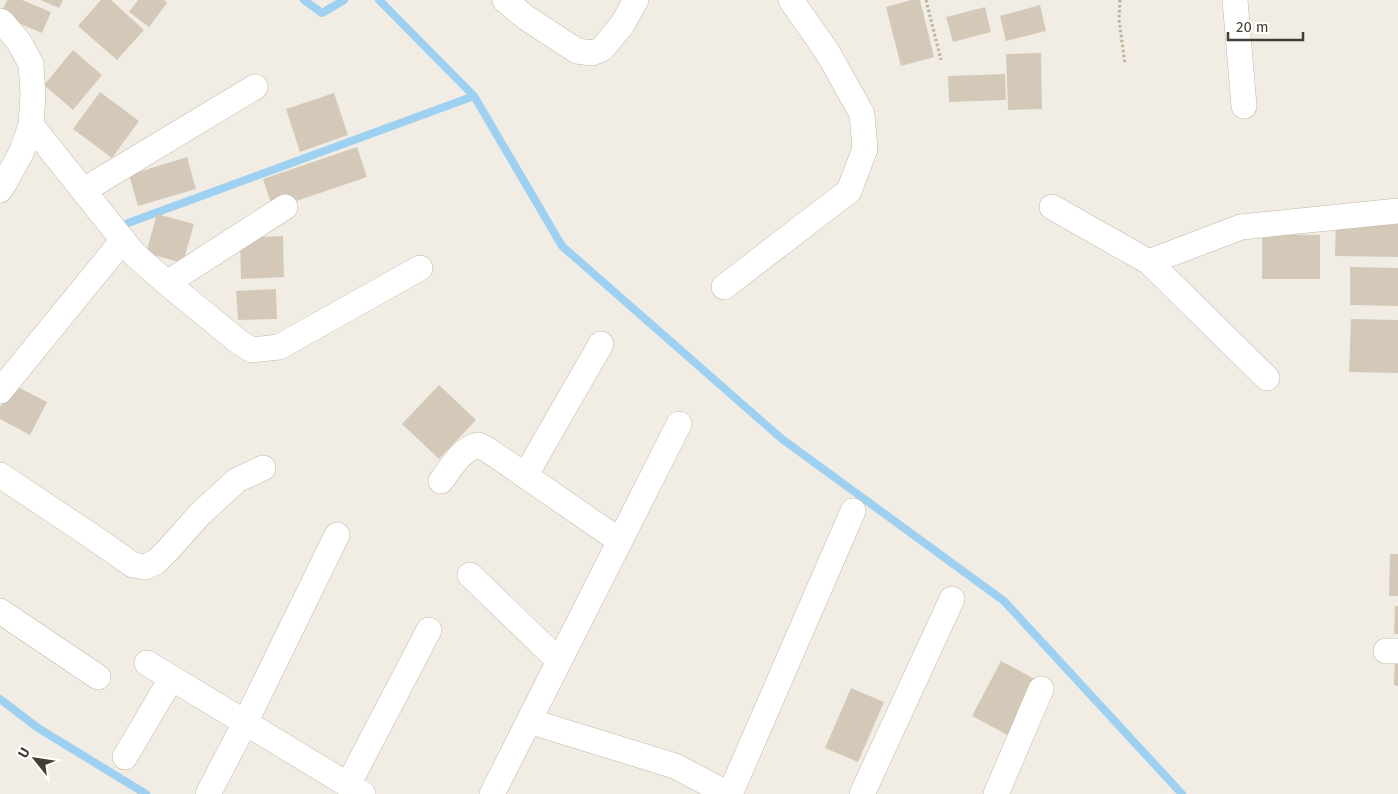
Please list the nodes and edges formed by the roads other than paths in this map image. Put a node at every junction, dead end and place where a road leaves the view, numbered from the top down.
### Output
1 (504, 0) edge
2 (636, 0) edge
3 (791, 0) edge
4 (1235, 0) edge
5 (0, 21) edge
6 (255, 88) dead end
7 (1244, 106) dead end
8 (31, 125) junction
9 (0, 190) edge
10 (84, 190) junction
11 (285, 208) dead end
12 (1052, 208) dead end
13 (1398, 211) edge
14 (124, 240) junction
15 (1149, 262) junction
16 (420, 268) dead end
17 (167, 283) junction
18 (724, 287) dead end
19 (601, 344) dead end
20 (1267, 378) dead end
21 (0, 391) edge
22 (679, 424) dead end
23 (263, 468) dead end
24 (0, 474) edge
25 (525, 476) junction
26 (441, 481) dead end
27 (853, 511) dead end
28 (337, 536) dead end
29 (620, 541) junction
30 (470, 576) dead end
31 (952, 599) dead end
32 (0, 611) edge
33 (430, 630) dead end
34 (559, 661) junction
35 (147, 663) dead end
36 (98, 677) dead end
37 (172, 678) junction
38 (1042, 689) dead end
39 (529, 721) junction
40 (245, 723) junction
41 (126, 757) dead end
42 (356, 789) edge
43 (208, 794) edge
44 (492, 794) edge
45 (729, 794) edge
46 (862, 794) edge
47 (996, 794) edge

1 - 2 street
3 - 18 street
4 - 7 street
5 - 8 street
6 - 10 street
8 - 9 street
8 - 10 street
10 - 14 street
11 - 17 street
12 - 15 street
13 - 15 street
14 - 17 street
14 - 21 street
15 - 20 street
16 - 17 street
19 - 25 street
22 - 29 street
23 - 24 street
25 - 26 street
25 - 29 street
27 - 45 street
28 - 40 street
29 - 34 street
30 - 34 street
31 - 46 street
32 - 36 street
33 - 42 street
34 - 39 street
35 - 37 street
37 - 40 street
37 - 41 street
38 - 47 street
39 - 44 street
39 - 45 street
40 - 42 street
40 - 43 street

